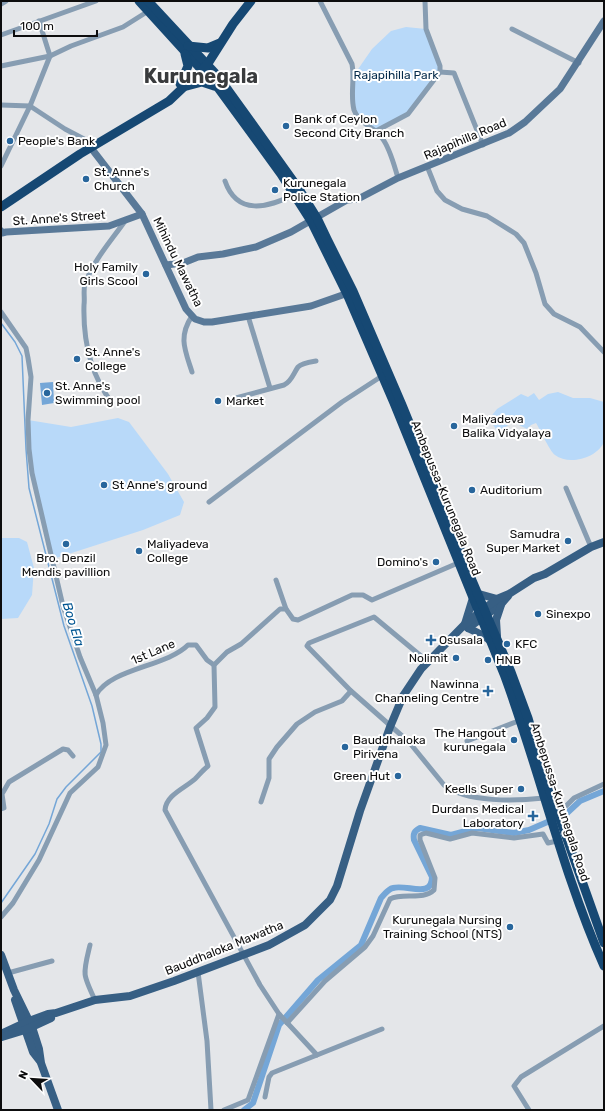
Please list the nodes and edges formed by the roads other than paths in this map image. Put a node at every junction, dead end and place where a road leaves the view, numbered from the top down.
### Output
1 (6, 1) edge
2 (96, 1) edge
3 (139, 1) edge
4 (251, 1) edge
5 (320, 1) edge
6 (425, 1) edge
7 (1, 4) edge
8 (150, 7) edge
9 (39, 21) junction
10 (604, 21) edge
11 (512, 29) dead end
12 (1, 35) edge
13 (221, 42) junction
14 (186, 48) junction
15 (50, 56) junction
16 (578, 63) junction
17 (202, 65) junction
18 (1, 66) edge
19 (440, 72) junction
20 (182, 86) junction
21 (221, 86) junction
22 (1, 105) edge
23 (30, 106) junction
24 (376, 131) junction
25 (483, 145) junction
26 (89, 146) junction
27 (1, 166) edge
28 (427, 166) junction
29 (398, 178) junction
30 (225, 181) dead end
31 (295, 194) junction
32 (1, 201) edge
33 (1, 207) edge
34 (142, 214) junction
35 (314, 219) junction
36 (125, 221) junction
37 (1, 231) edge
38 (166, 265) junction
39 (350, 293) junction
40 (1, 312) edge
41 (192, 316) junction
42 (248, 316) junction
43 (604, 352) edge
44 (316, 360) dead end
45 (192, 372) dead end
46 (382, 376) junction
47 (270, 388) junction
48 (236, 398) dead end
49 (112, 403) dead end
50 (566, 488) dead end
51 (209, 502) dead end
52 (604, 542) edge
53 (591, 547) junction
54 (458, 563) junction
55 (276, 580) dead end
56 (476, 596) junction
57 (499, 602) junction
58 (286, 608) junction
59 (483, 614) junction
60 (467, 626) junction
61 (494, 639) junction
62 (427, 661) junction
63 (214, 665) junction
64 (351, 691) junction
65 (96, 695) junction
66 (522, 720) junction
67 (390, 727) junction
68 (466, 741) dead end
69 (73, 756) dead end
70 (604, 784) edge
71 (544, 798) junction
72 (261, 802) dead end
73 (558, 808) junction
74 (1, 809) edge
75 (558, 841) junction
76 (1, 917) edge
77 (604, 943) edge
78 (90, 945) dead end
79 (244, 954) junction
80 (1, 955) edge
81 (602, 956) edge
82 (52, 961) dead end
83 (604, 966) edge
84 (198, 972) junction
85 (8, 973) junction
86 (95, 1000) junction
87 (279, 1014) junction
88 (287, 1023) junction
89 (27, 1025) junction
90 (604, 1026) edge
91 (382, 1029) dead end
92 (1, 1036) edge
93 (316, 1055) junction
94 (265, 1097) dead end
95 (58, 1110) edge
96 (211, 1110) edge
97 (224, 1110) edge
98 (529, 1110) edge

1 - 7 street
2 - 9 street
3 - 8 highway, Ambepussa-Kurunegala Road
4 - 13 highway
5 - 24 street
6 - 19 street
8 - 14 highway, Ambepussa-Kurunegala Road
8 - 15 street
9 - 12 street
9 - 15 street
10 - 16 street, Rajapihilla Road
11 - 16 street
13 - 14 highway
13 - 17 highway
13 - 21 highway
14 - 17 highway, Ambepussa-Kurunegala Road
14 - 20 highway
15 - 18 street
15 - 23 street
16 - 25 street, Rajapihilla Road
17 - 20 highway
17 - 21 highway, Ambepussa-Kurunegala Road
19 - 24 street
19 - 25 street
20 - 21 highway
20 - 26 highway
21 - 31 highway, Ambepussa-Kurunegala Road
21 - 35 highway, Ambepussa-Kurunegala Road
22 - 23 street
23 - 26 street
23 - 27 street
24 - 29 street
25 - 28 street, Rajapihilla Road
26 - 32 highway
26 - 33 highway
26 - 34 street, Mihindu Mawatha
28 - 29 street, Rajapihilla Road
28 - 43 street
29 - 35 street, Rajapihilla Road
30 - 31 street
31 - 35 highway, Ambepussa-Kurunegala Road
34 - 36 street, St. Anne's Street
34 - 38 street, Mihindu Mawatha
35 - 38 street, Rajapihilla Road
35 - 39 highway, Ambepussa-Kurunegala Road
36 - 37 street, St. Anne's Street
36 - 49 street
38 - 41 street, Mihindu Mawatha
39 - 42 street, Mihindu Mawatha
39 - 46 highway, Ambepussa-Kurunegala Road
39 - 56 highway, Ambepussa-Kurunegala Road
40 - 65 street
41 - 42 street, Mihindu Mawatha
41 - 45 street
42 - 47 street
44 - 47 street
46 - 51 street
46 - 54 highway, Ambepussa-Kurunegala Road
47 - 48 street
50 - 53 street
52 - 53 main road, Bauddhaloka Mawatha
53 - 57 main road, Bauddhaloka Mawatha
54 - 56 highway, Ambepussa-Kurunegala Road
54 - 58 street
55 - 58 street
56 - 57 main road
56 - 59 highway, Ambepussa-Kurunegala Road
56 - 60 main road
57 - 59 main road, Bauddhaloka Mawatha
57 - 61 main road
58 - 63 street
59 - 60 main road, Bauddhaloka Mawatha
59 - 61 highway, Ambepussa-Kurunegala Road
60 - 61 main road
60 - 62 main road, Bauddhaloka Mawatha
61 - 66 highway, Ambepussa-Kurunegala Road
61 - 73 highway, Ambepussa-Kurunegala Road
62 - 64 street
62 - 67 main road, Bauddhaloka Mawatha
63 - 65 street, 1st Lane
63 - 79 street
64 - 67 street
64 - 72 street
65 - 76 street
66 - 68 street
66 - 71 highway, Ambepussa-Kurunegala Road
67 - 71 street
67 - 79 main road, Bauddhaloka Mawatha
69 - 74 street
70 - 73 street
71 - 75 highway, Ambepussa-Kurunegala Road
73 - 77 highway, Ambepussa-Kurunegala Road
75 - 81 highway, Ambepussa-Kurunegala Road
75 - 88 street
78 - 86 street
79 - 84 main road, Bauddhaloka Mawatha
79 - 87 street
80 - 85 main road
81 - 83 highway, Ambepussa-Kurunegala Road
82 - 85 street
84 - 86 main road, Bauddhaloka Mawatha
84 - 96 street
85 - 89 main road
86 - 89 main road, Bauddhaloka Mawatha
87 - 88 street
87 - 97 street
88 - 93 street
89 - 92 main road, Bauddhaloka Mawatha
89 - 95 main road
90 - 98 street
91 - 93 street
93 - 94 street

